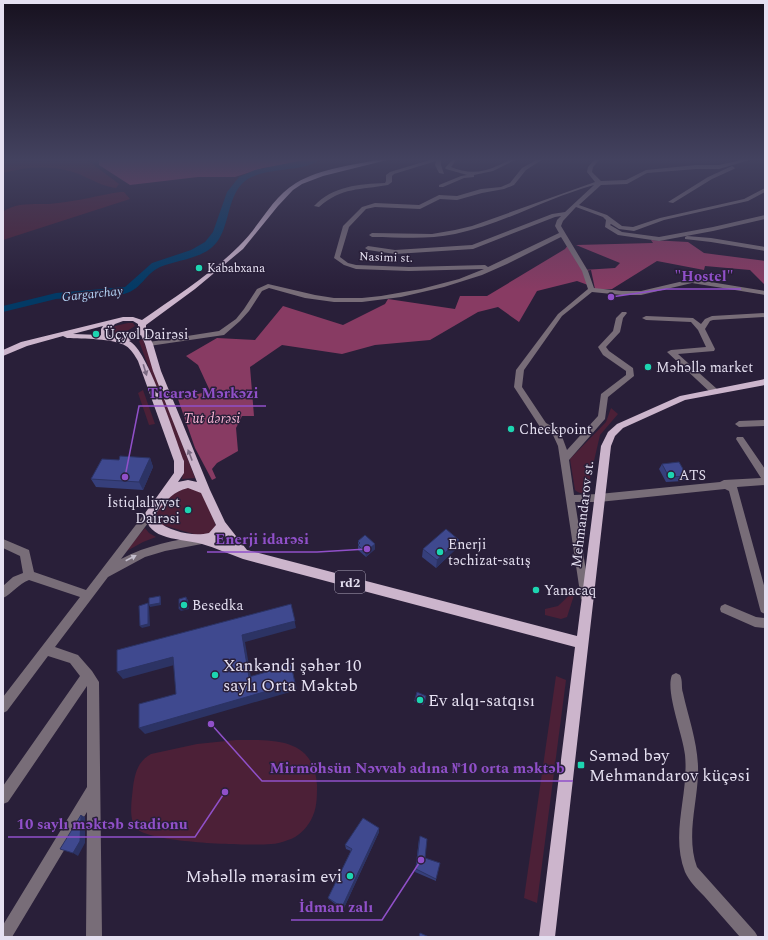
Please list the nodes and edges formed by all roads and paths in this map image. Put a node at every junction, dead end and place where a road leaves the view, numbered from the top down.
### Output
1 (278, 203) edge
2 (320, 203) edge
3 (426, 203) edge
4 (540, 203) edge
5 (577, 203) edge
6 (733, 203) edge
7 (574, 205) junction
8 (317, 206) dead end
9 (568, 213) junction
10 (765, 217) edge
11 (609, 220) junction
12 (563, 234) junction
13 (372, 235) dead end
14 (659, 239) junction
15 (368, 248) dead end
16 (765, 249) edge
17 (497, 266) junction
18 (591, 290) junction
19 (765, 294) edge
20 (174, 301) junction
21 (624, 313) dead end
22 (765, 315) edge
23 (127, 318) junction
24 (646, 318) dead end
25 (118, 320) junction
26 (142, 327) junction
27 (701, 329) junction
28 (58, 336) junction
29 (108, 338) junction
30 (122, 340) junction
31 (149, 344) junction
32 (3, 353) edge
33 (765, 382) edge
34 (714, 390) junction
35 (765, 423) edge
36 (739, 424) dead end
37 (740, 439) dead end
38 (564, 459) junction
39 (765, 476) edge
40 (765, 481) edge
41 (724, 484) junction
42 (205, 490) junction
43 (166, 493) junction
44 (599, 498) junction
45 (570, 499) junction
46 (151, 512) junction
47 (221, 524) junction
48 (203, 540) junction
49 (3, 542) edge
50 (243, 554) junction
51 (29, 575) junction
52 (99, 580) junction
53 (3, 593) edge
54 (88, 595) junction
55 (587, 603) junction
56 (725, 609) dead end
57 (765, 609) edge
58 (765, 623) edge
59 (580, 642) junction
60 (46, 650) junction
61 (88, 675) junction
62 (676, 680) dead end
63 (3, 707) edge
64 (93, 789) junction
65 (3, 797) edge
66 (4, 937) edge
67 (94, 937) edge
68 (547, 937) edge
69 (750, 937) edge

1 - 20 main road
2 - 8 street
3 - 17 street, Nasimi st.
4 - 13 street
5 - 7 street
6 - 11 street
7 - 9 street
7 - 11 street
9 - 12 street
9 - 15 street
10 - 14 street
11 - 14 street
12 - 17 street
12 - 18 street
14 - 16 street
17 - 31 street
18 - 19 street
18 - 38 street
20 - 23 main road
20 - 26 main road
21 - 38 street
22 - 27 street
23 - 25 main road
23 - 26 main road
24 - 27 street
25 - 28 main road
25 - 29 main road
26 - 30 main road
26 - 31 main road
27 - 34 street
28 - 29 main road
28 - 32 main road
29 - 30 main road
30 -> 43 main road
42 -> 31 main road
33 - 34 main road
34 - 44 main road, Mehmandarov st.
35 - 36 street
37 - 39 street
38 - 45 street
40 - 41 street
41 - 44 street
41 - 57 street
42 - 43 main road
42 - 47 main road
43 - 46 main road
44 - 45 street
44 - 55 main road, Mehmandarov st.
45 - 55 street
46 - 48 main road
46 - 52 street
47 - 48 main road
47 - 50 main road
48 - 50 main road
52 -> 48 street
49 - 51 street
50 - 59 main road, rd2
51 - 53 street
51 - 54 street
52 - 54 street
54 - 60 street
55 - 59 main road, Mehmandarov st.
56 - 58 street
59 - 68 main road, Mehmandarov st.
60 - 61 street
60 - 63 street
61 - 64 street
61 - 65 street
62 - 69 street
64 - 66 street
64 - 67 street

